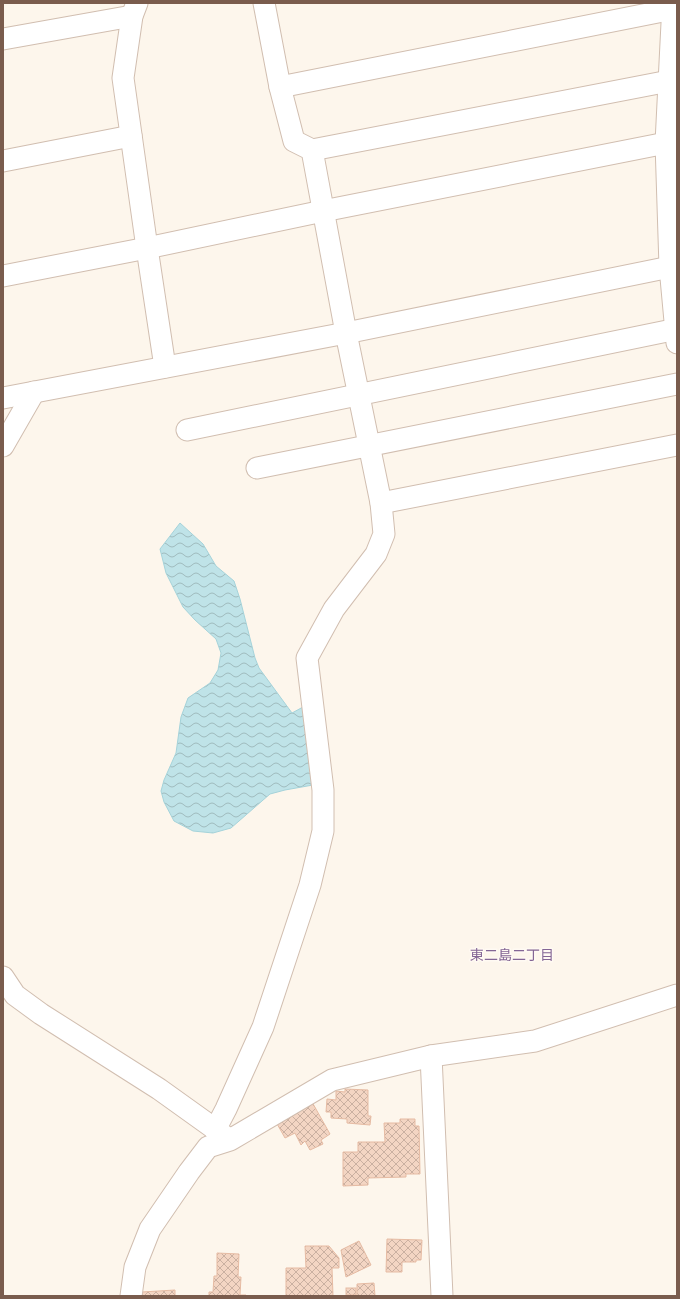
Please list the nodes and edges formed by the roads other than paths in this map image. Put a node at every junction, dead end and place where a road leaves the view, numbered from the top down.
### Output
1 (264, 3) edge
2 (673, 6) edge
3 (134, 9) edge
4 (3, 40) edge
5 (669, 81) junction
6 (280, 87) junction
7 (131, 136) junction
8 (666, 143) junction
9 (312, 150) junction
10 (3, 161) edge
11 (672, 202) edge
12 (323, 211) junction
13 (147, 248) junction
14 (670, 267) junction
15 (3, 276) edge
16 (346, 333) junction
17 (676, 334) edge
18 (165, 367) junction
19 (677, 384) edge
20 (34, 392) junction
21 (358, 394) junction
22 (3, 398) edge
23 (187, 430) dead end
24 (677, 445) edge
25 (3, 446) edge
26 (369, 446) junction
27 (257, 468) dead end
28 (381, 503) junction
29 (3, 977) edge
30 (677, 995) edge
31 (431, 1056) junction
32 (223, 1135) junction
33 (131, 1296) edge
34 (442, 1296) edge

1 - 6 street
2 - 5 street
2 - 6 street
3 - 4 street
3 - 7 street
5 - 8 street
5 - 9 street
6 - 9 street
7 - 10 street
7 - 13 street
8 - 11 street
8 - 12 street
9 - 12 street
11 - 14 street
12 - 13 street
12 - 16 street
13 - 15 street
13 - 18 street
14 - 16 street
14 - 17 street
16 - 18 street
16 - 21 street
17 - 21 street
18 - 20 street
19 - 26 street
20 - 22 street
20 - 25 street
21 - 23 street
21 - 26 street
24 - 28 street
26 - 27 street
26 - 28 street
28 - 32 street
29 - 32 street
30 - 31 street
31 - 32 street
31 - 34 street
32 - 33 street

